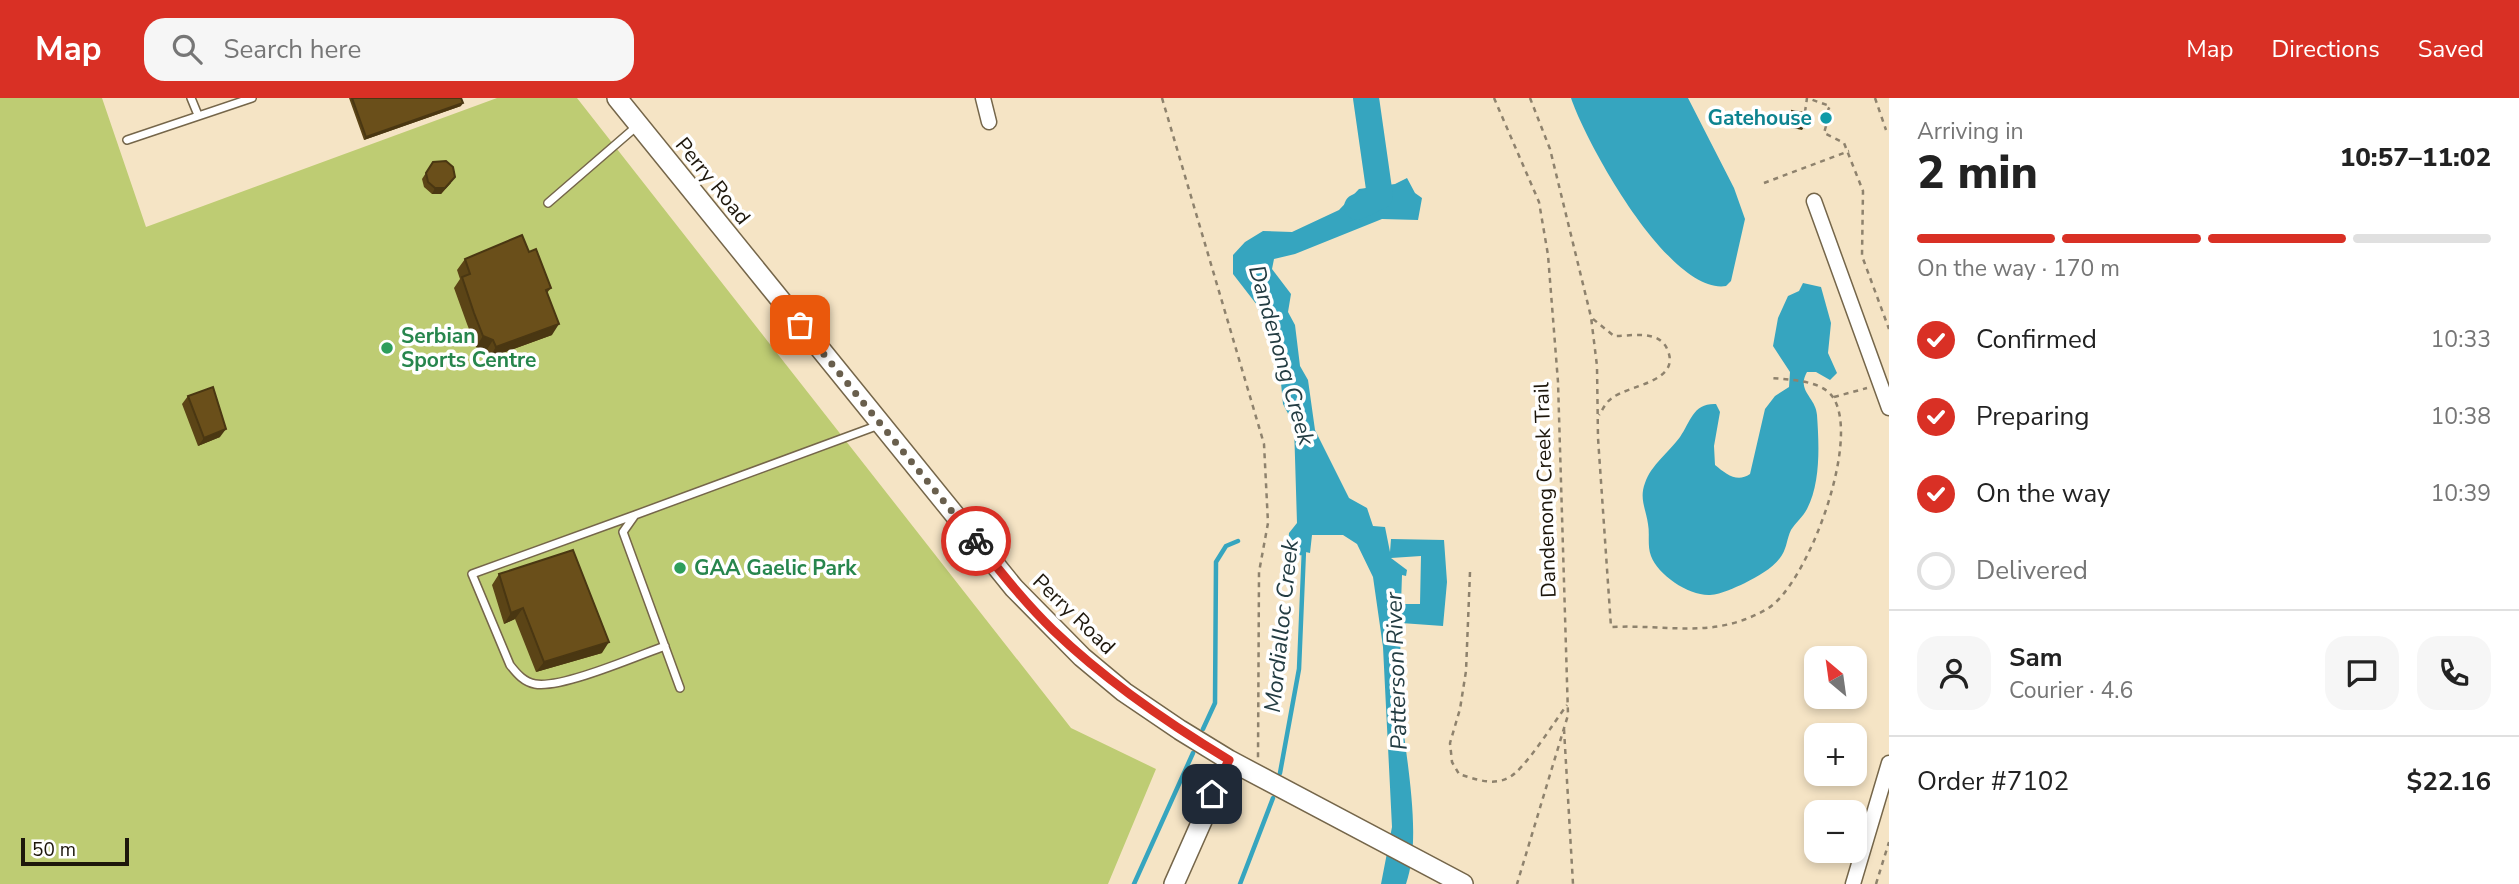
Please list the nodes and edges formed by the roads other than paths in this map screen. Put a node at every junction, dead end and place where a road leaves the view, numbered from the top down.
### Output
1 (191, 98) edge
2 (252, 98) edge
3 (617, 98) edge
4 (983, 98) edge
5 (198, 115) junction
6 (989, 122) dead end
7 (638, 124) junction
8 (127, 140) dead end
9 (1814, 201) dead end
10 (548, 203) dead end
11 (1889, 408) edge
12 (881, 425) junction
13 (635, 515) junction
14 (665, 646) junction
15 (680, 688) dead end
16 (1229, 760) junction
17 (1889, 763) edge
18 (1174, 884) edge
19 (1463, 884) edge
20 (1853, 884) edge

1 - 5 lane
2 - 5 lane
3 - 7 main road, Perry Road
4 - 6 street
5 - 8 lane
7 - 10 lane
7 - 12 main road, Perry Road
9 - 11 street
12 - 13 lane
12 - 16 main road, Perry Road
13 - 14 lane
13 - 14 lane
14 - 15 lane
16 - 18 main road
16 - 19 main road, Perry Road
17 - 20 street

